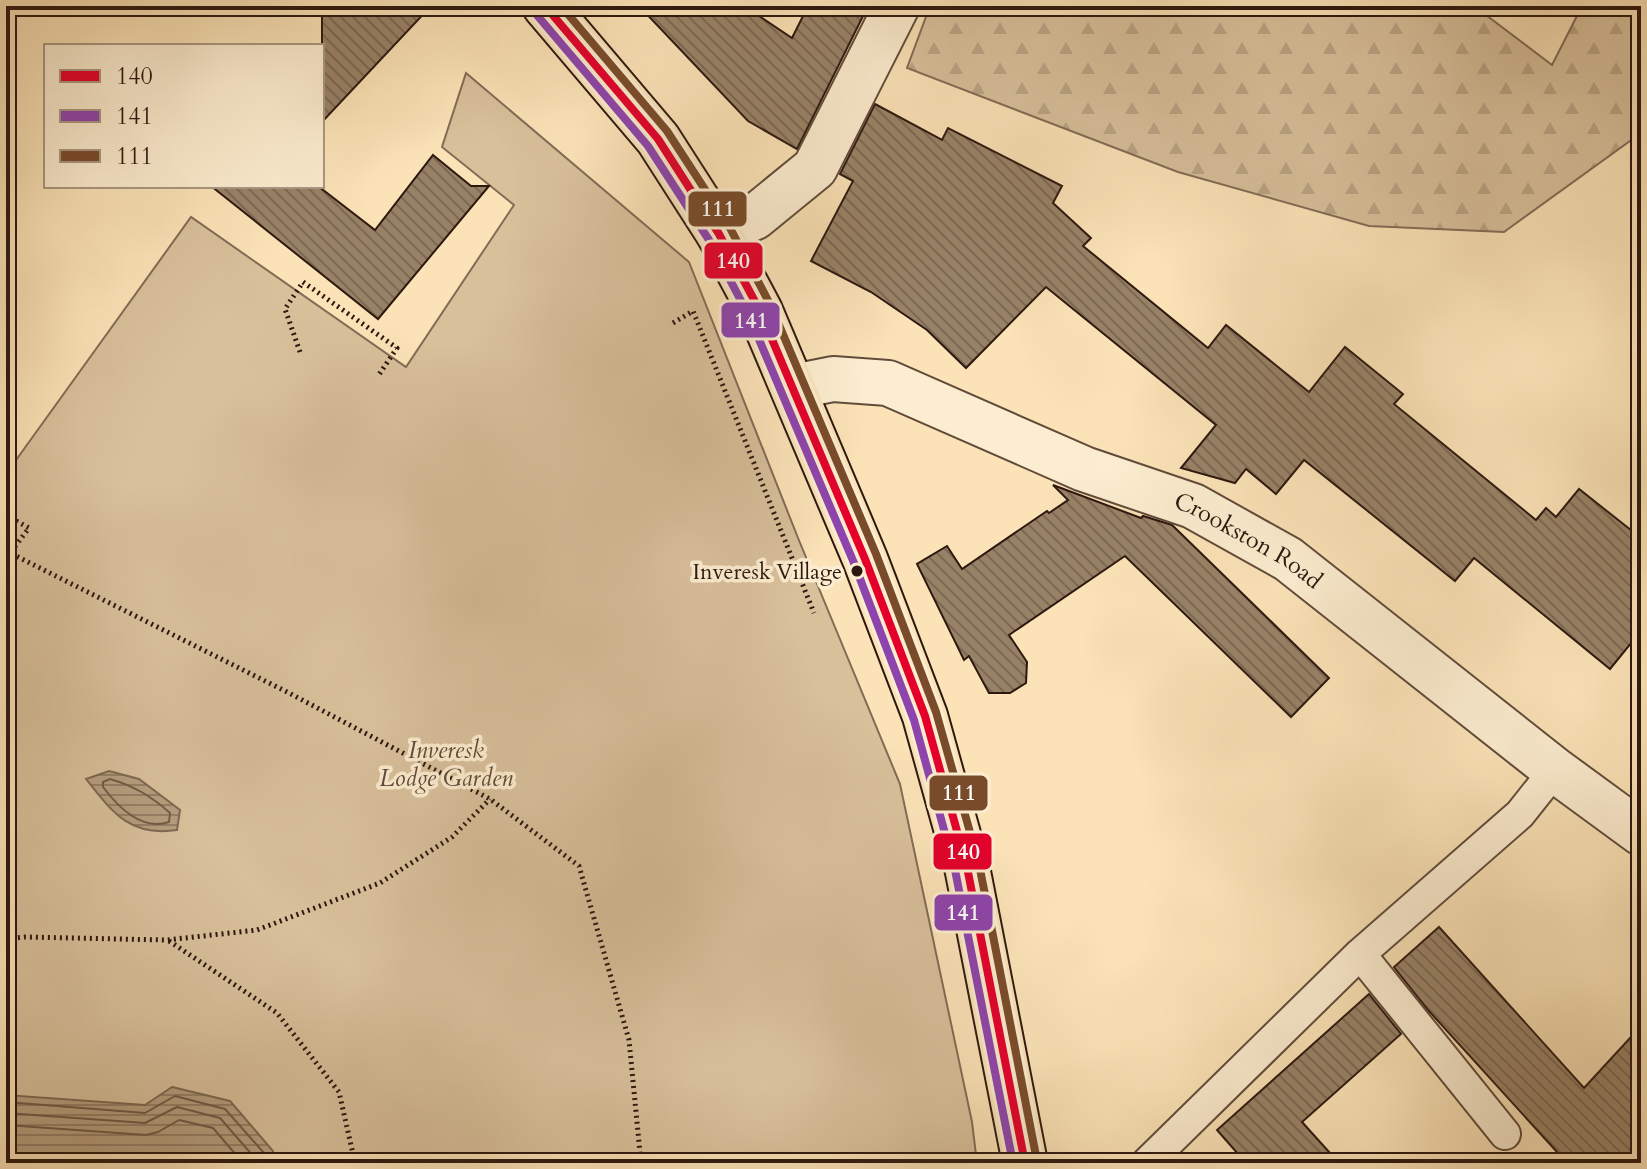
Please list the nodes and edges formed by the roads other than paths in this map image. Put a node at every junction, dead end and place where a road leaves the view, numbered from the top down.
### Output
1 (545, 6) edge
2 (897, 6) edge
3 (719, 234) junction
4 (793, 387) junction
5 (1555, 770) junction
6 (1641, 833) edge
7 (1360, 954) junction
8 (1505, 1134) dead end
9 (1025, 1163) edge
10 (1147, 1163) edge

1 - 3 main road
2 - 3 street
3 - 4 main road
4 - 5 street, Crookston Road
4 - 9 main road
5 - 6 street, Crookston Road
5 - 7 lane
7 - 8 lane
7 - 10 lane

